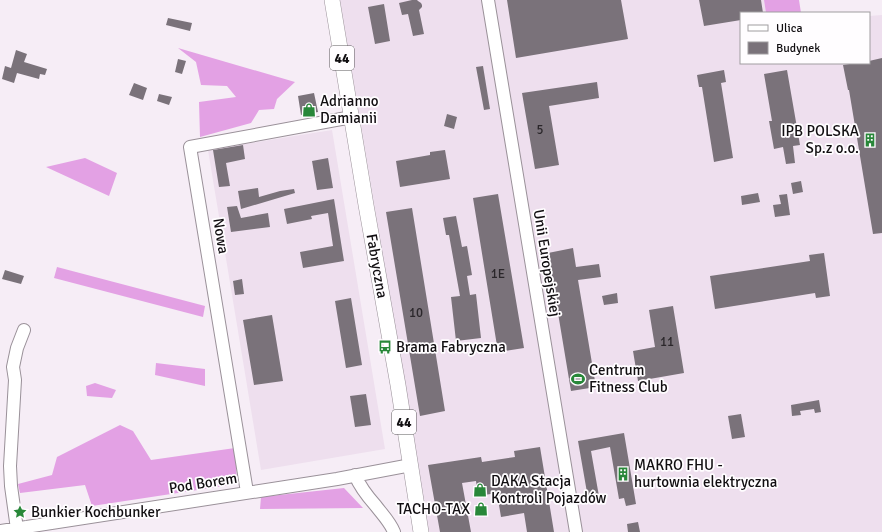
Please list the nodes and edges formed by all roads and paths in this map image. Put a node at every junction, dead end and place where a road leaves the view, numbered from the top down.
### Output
1 (332, 0) edge
2 (488, 0) edge
3 (352, 117) junction
4 (24, 330) dead end
5 (411, 466) junction
6 (355, 475) junction
7 (6, 486) edge
8 (247, 492) junction
9 (17, 528) junction
10 (0, 531) edge
11 (394, 532) edge
12 (421, 532) edge
13 (576, 532) edge

1 - 3 main road, Fabryczna / 44
2 - 13 street, Unii Europejskiej
3 - 5 main road, Fabryczna / 44
3 - 8 street, Nowa
4 - 7 street
5 - 6 street, Pod Borem
5 - 12 main road, Fabryczna / 44
6 - 8 street, Pod Borem
6 - 11 street
7 - 9 street
8 - 9 street, Pod Borem
9 - 10 street, Pod Borem

